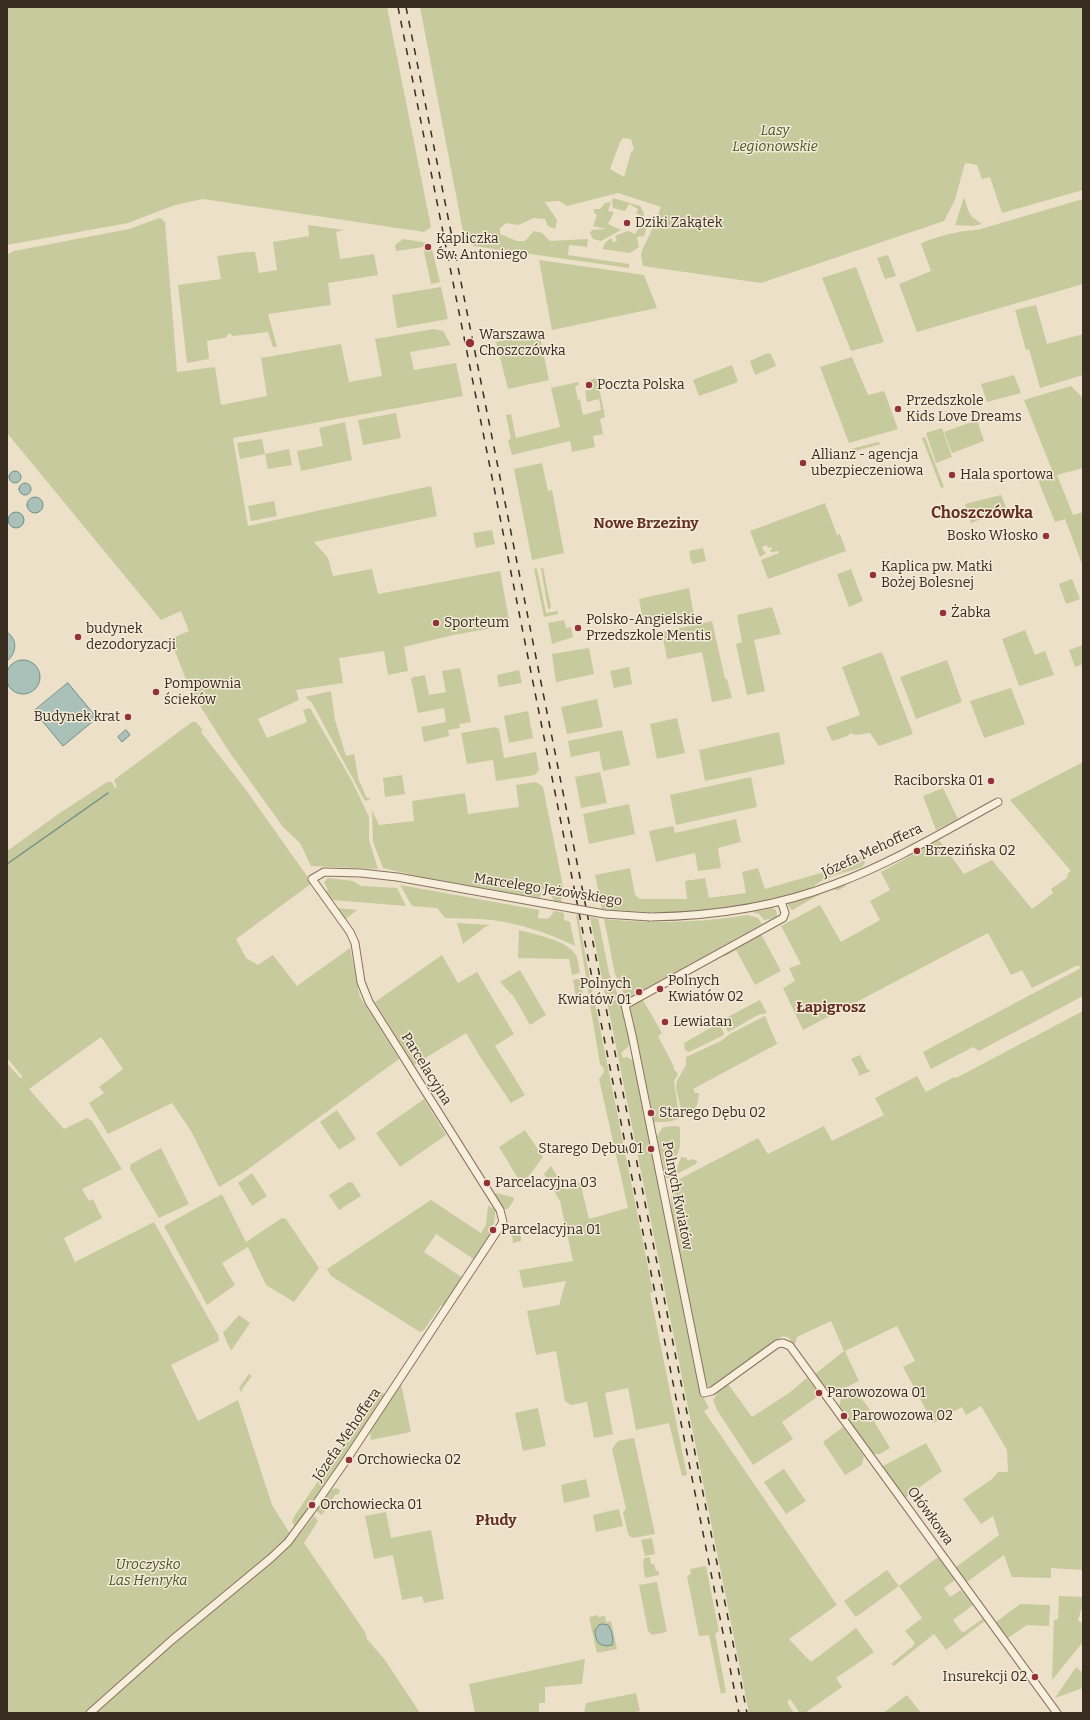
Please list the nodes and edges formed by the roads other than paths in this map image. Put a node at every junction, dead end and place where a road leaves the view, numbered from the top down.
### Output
1 (998, 802) dead end
2 (312, 879) joint
3 (781, 901) junction
4 (503, 1222) joint
5 (777, 1344) joint
6 (90, 1713) edge
7 (1057, 1713) edge

1 - 3 street, Józefa Mehoffera
2 - 3 street, Marcelego Jeżowskiego, bridge
2 - 4 street, Parcelacyjna
3 - 5 street, Polnych Kwiatów
4 - 6 street, Józefa Mehoffera
5 - 7 street, Ołówkowa

